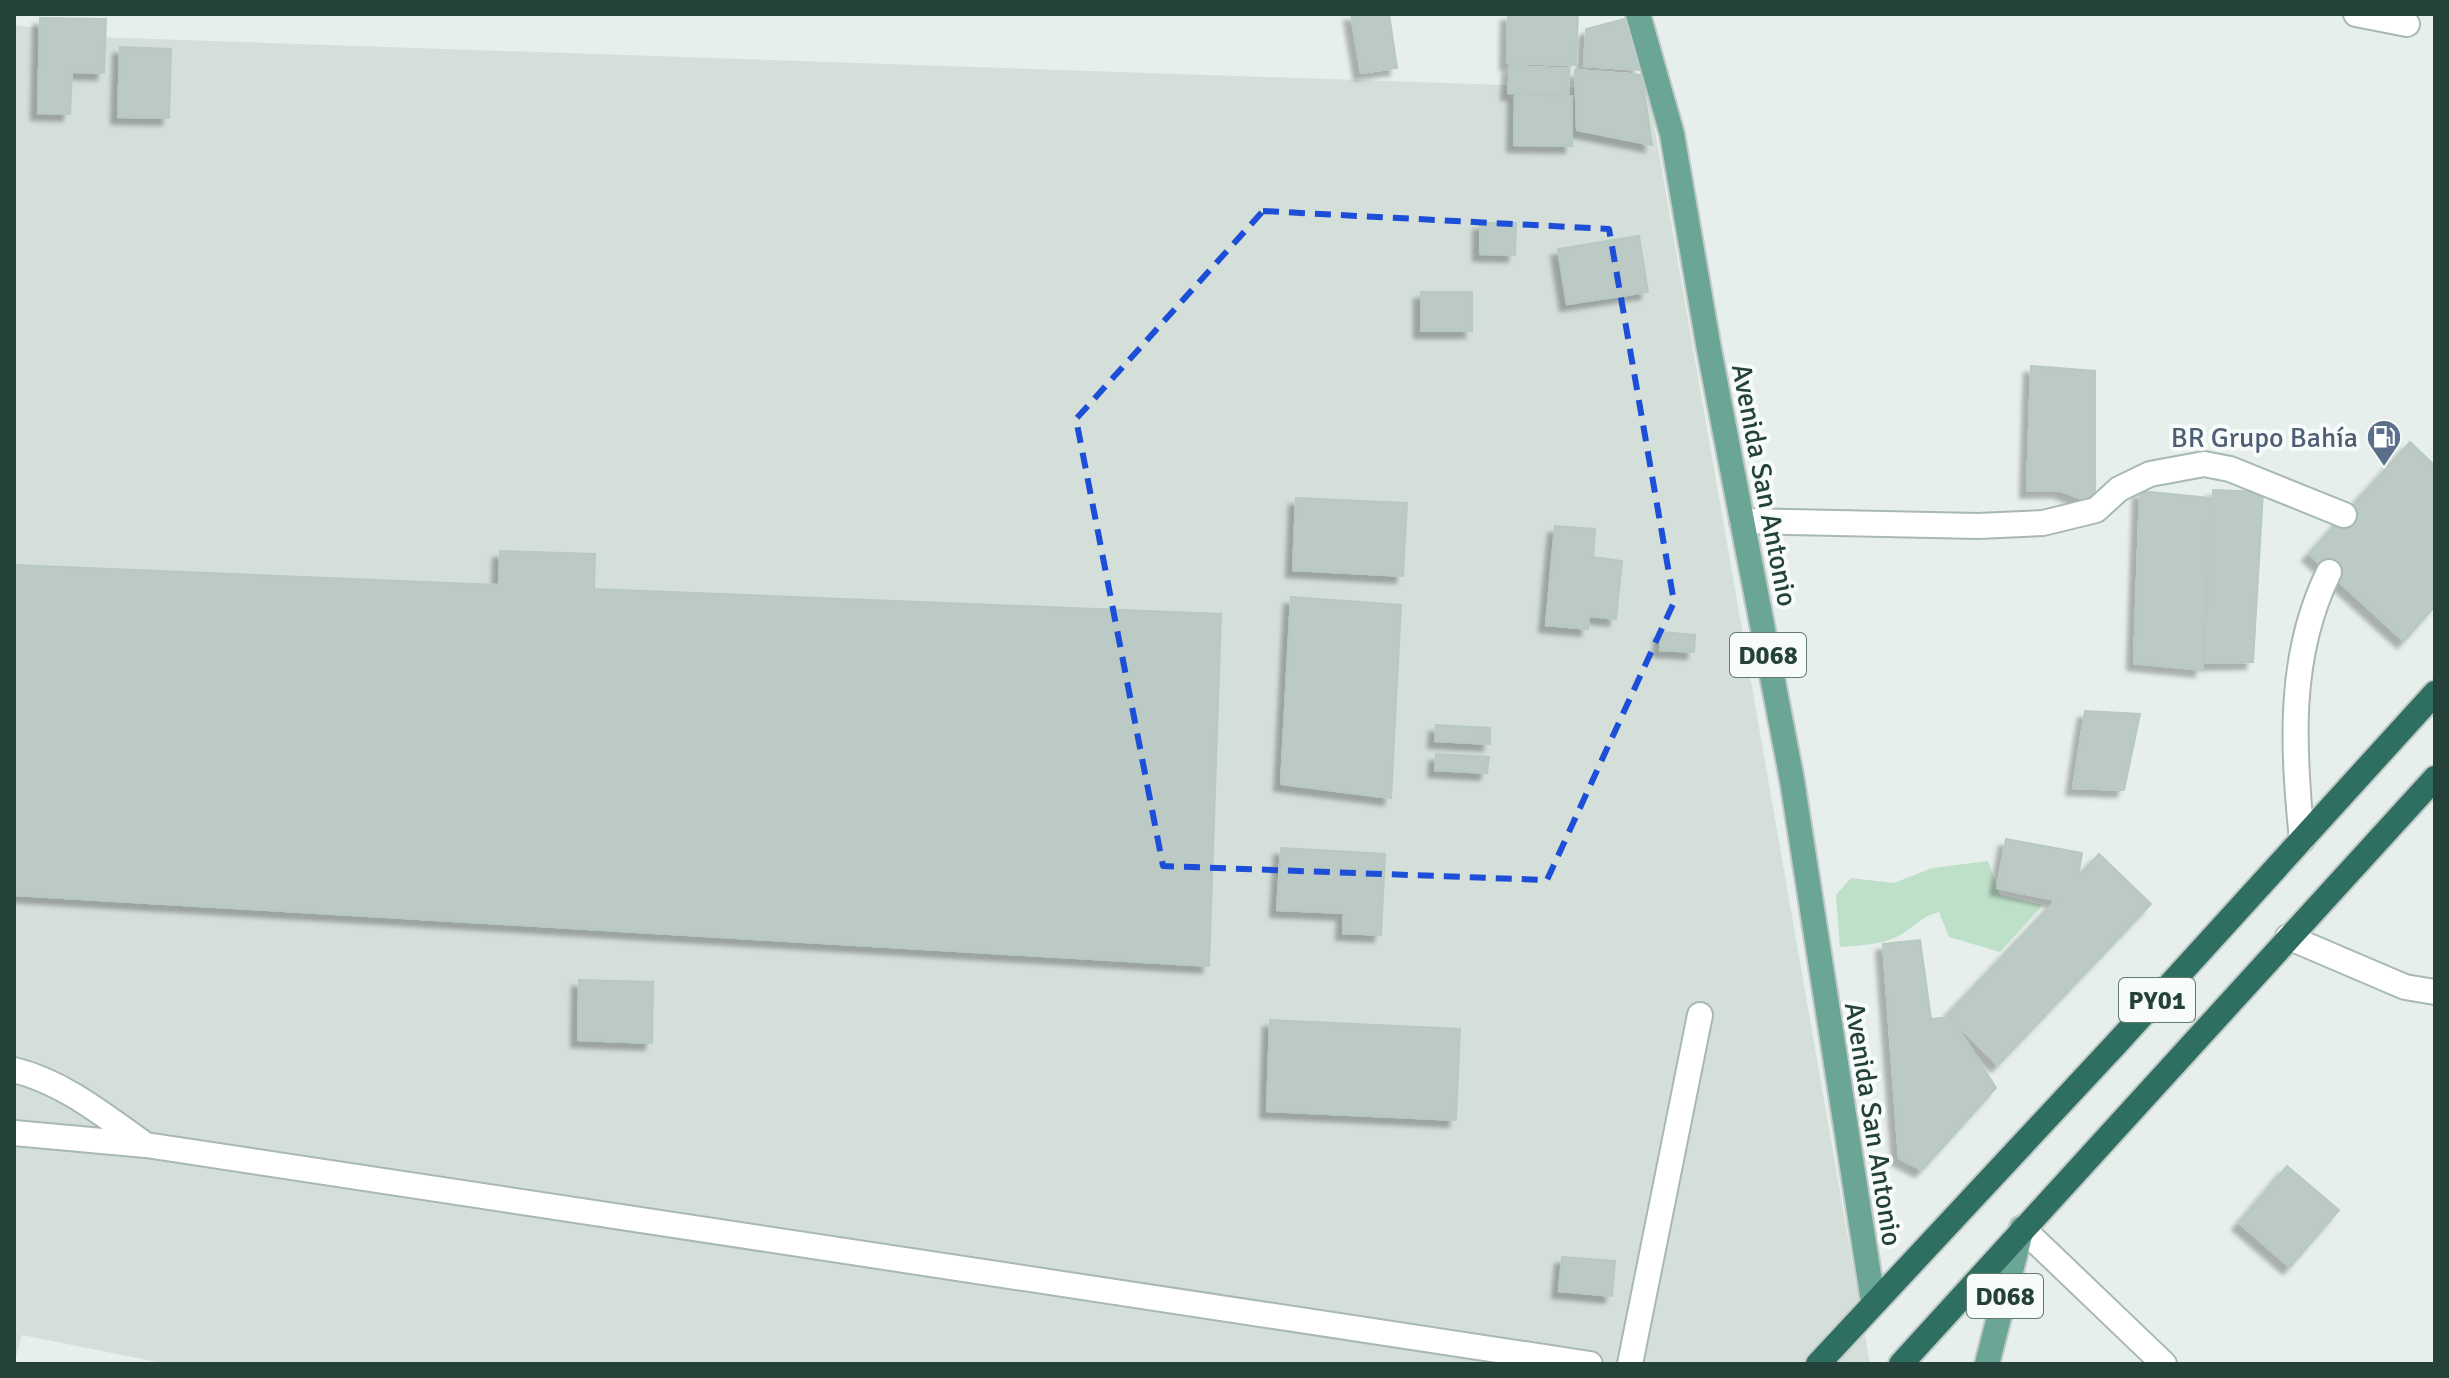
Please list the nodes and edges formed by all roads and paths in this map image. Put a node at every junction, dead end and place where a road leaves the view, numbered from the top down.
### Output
1 (1638, 14) edge
2 (2356, 14) edge
3 (2407, 24) dead end
4 (2344, 515) dead end
5 (1742, 521) junction
6 (2329, 572) dead end
7 (2435, 693) edge
8 (2435, 778) edge
9 (2302, 840) junction
10 (2288, 937) junction
11 (2435, 992) edge
12 (1700, 1015) dead end
13 (14, 1070) edge
14 (14, 1133) edge
15 (146, 1145) junction
16 (2022, 1228) junction
17 (1873, 1301) junction
18 (1590, 1364) edge
19 (1630, 1364) edge
20 (1818, 1364) edge
21 (1901, 1364) edge
22 (1987, 1364) edge
23 (2164, 1364) edge

1 - 5 main road, Avenida San Antonio / D068
2 - 3 street
4 - 5 street
5 - 17 main road, Avenida San Antonio / D068
6 - 9 street
7 - 9 highway, PY01
8 - 10 highway, PY01
9 - 17 highway, PY01
10 - 11 street
10 - 16 highway, PY01
12 - 19 street
13 - 15 street
14 - 15 street
15 - 18 street
16 - 21 highway, PY01
16 - 22 main road, D068
16 - 23 street
17 - 20 highway, PY01

